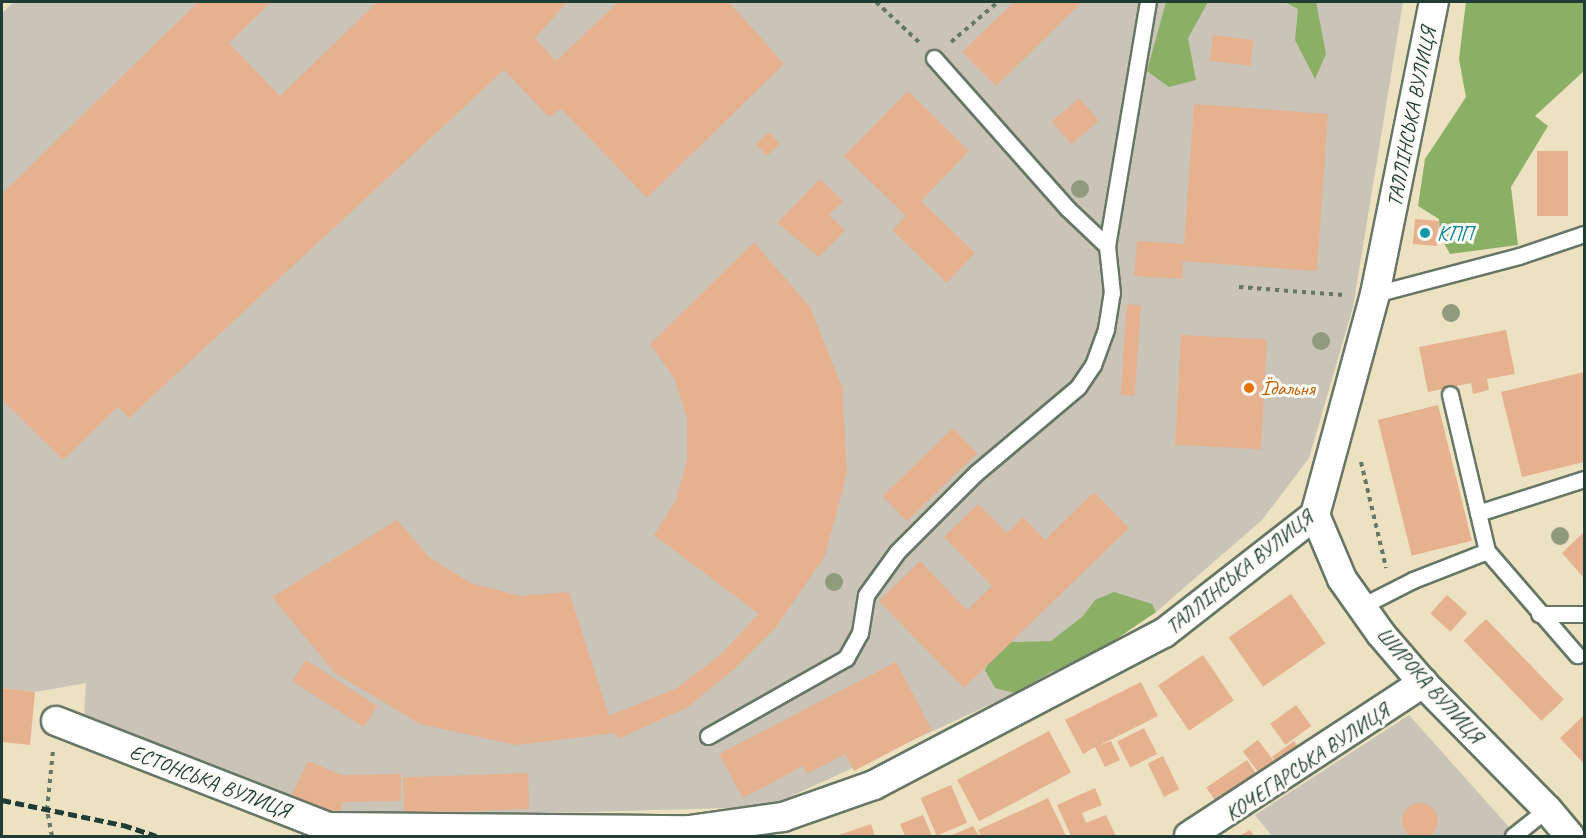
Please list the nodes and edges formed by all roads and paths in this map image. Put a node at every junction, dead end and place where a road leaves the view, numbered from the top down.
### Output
1 (876, 2) edge
2 (998, 2) edge
3 (1148, 2) edge
4 (1434, 2) edge
5 (934, 58) junction
6 (1584, 234) edge
7 (1107, 246) junction
8 (1239, 287) dead end
9 (1364, 295) junction
10 (1450, 394) dead end
11 (1584, 479) edge
12 (1478, 513) junction
13 (1315, 515) junction
14 (1487, 551) junction
15 (1362, 606) junction
16 (1584, 614) edge
17 (1539, 615) junction
18 (1577, 655) dead end
19 (1422, 683) junction
20 (56, 721) joint
21 (708, 736) dead end
22 (1547, 809) junction
23 (689, 833) edge
24 (52, 837) edge
25 (1189, 837) edge
26 (1513, 837) edge
27 (1570, 837) edge

1 - 5 path
2 - 5 path
3 - 7 lane
4 - 9 street, ТАЛЛІНСЬКА ВУЛИЦЯ
5 - 7 lane
6 - 9 lane
7 - 21 lane
8 - 9 path
9 - 13 street, ТАЛЛІНСЬКА ВУЛИЦЯ
10 - 12 lane
11 - 12 lane
12 - 14 lane
13 - 15 street, ШИРОКА ВУЛИЦЯ
13 - 23 street, ТАЛЛІНСЬКА ВУЛИЦЯ
14 - 15 lane
14 - 17 lane
15 - 19 street, ШИРОКА ВУЛИЦЯ
16 - 17 lane
17 - 18 lane
19 - 22 street, ШИРОКА ВУЛИЦЯ
19 - 25 street, КОЧЕГАРСЬКА ВУЛИЦЯ
20 - 23 street, ЕСТОНСЬКА ВУЛИЦЯ
20 - 24 path
22 - 26 lane
22 - 27 street, ШИРОКА ВУЛИЦЯ

